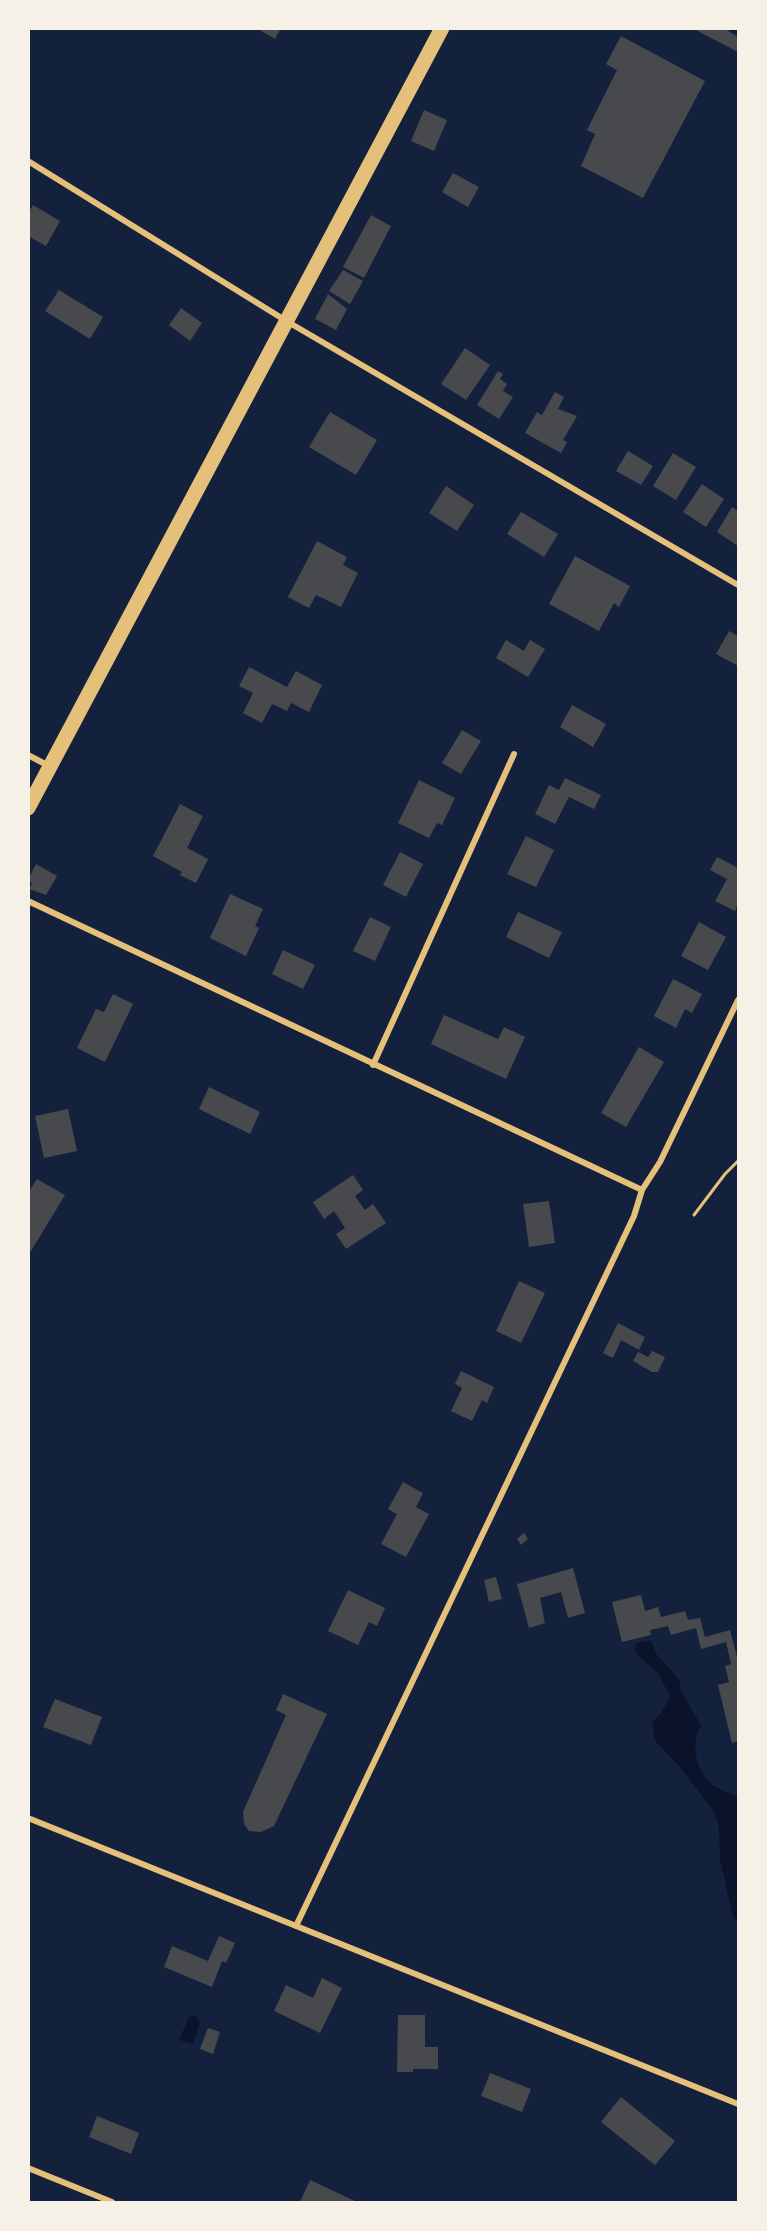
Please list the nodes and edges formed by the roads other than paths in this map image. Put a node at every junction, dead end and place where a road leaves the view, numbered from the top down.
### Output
1 (442, 28) edge
2 (28, 161) edge
3 (288, 322) junction
4 (738, 585) edge
5 (514, 754) dead end
6 (28, 755) edge
7 (50, 767) junction
8 (28, 808) edge
9 (28, 901) edge
10 (738, 1000) edge
11 (373, 1065) junction
12 (642, 1190) junction
13 (28, 1818) edge
14 (296, 1926) junction
15 (738, 2104) edge
16 (28, 2168) edge
17 (112, 2202) edge

1 - 3 main road
2 - 3 street
3 - 4 street
3 - 7 main road
5 - 11 street
6 - 7 street
7 - 8 main road
9 - 11 street
10 - 12 street
11 - 12 street
12 - 14 street
13 - 14 street
14 - 15 street
16 - 17 street

